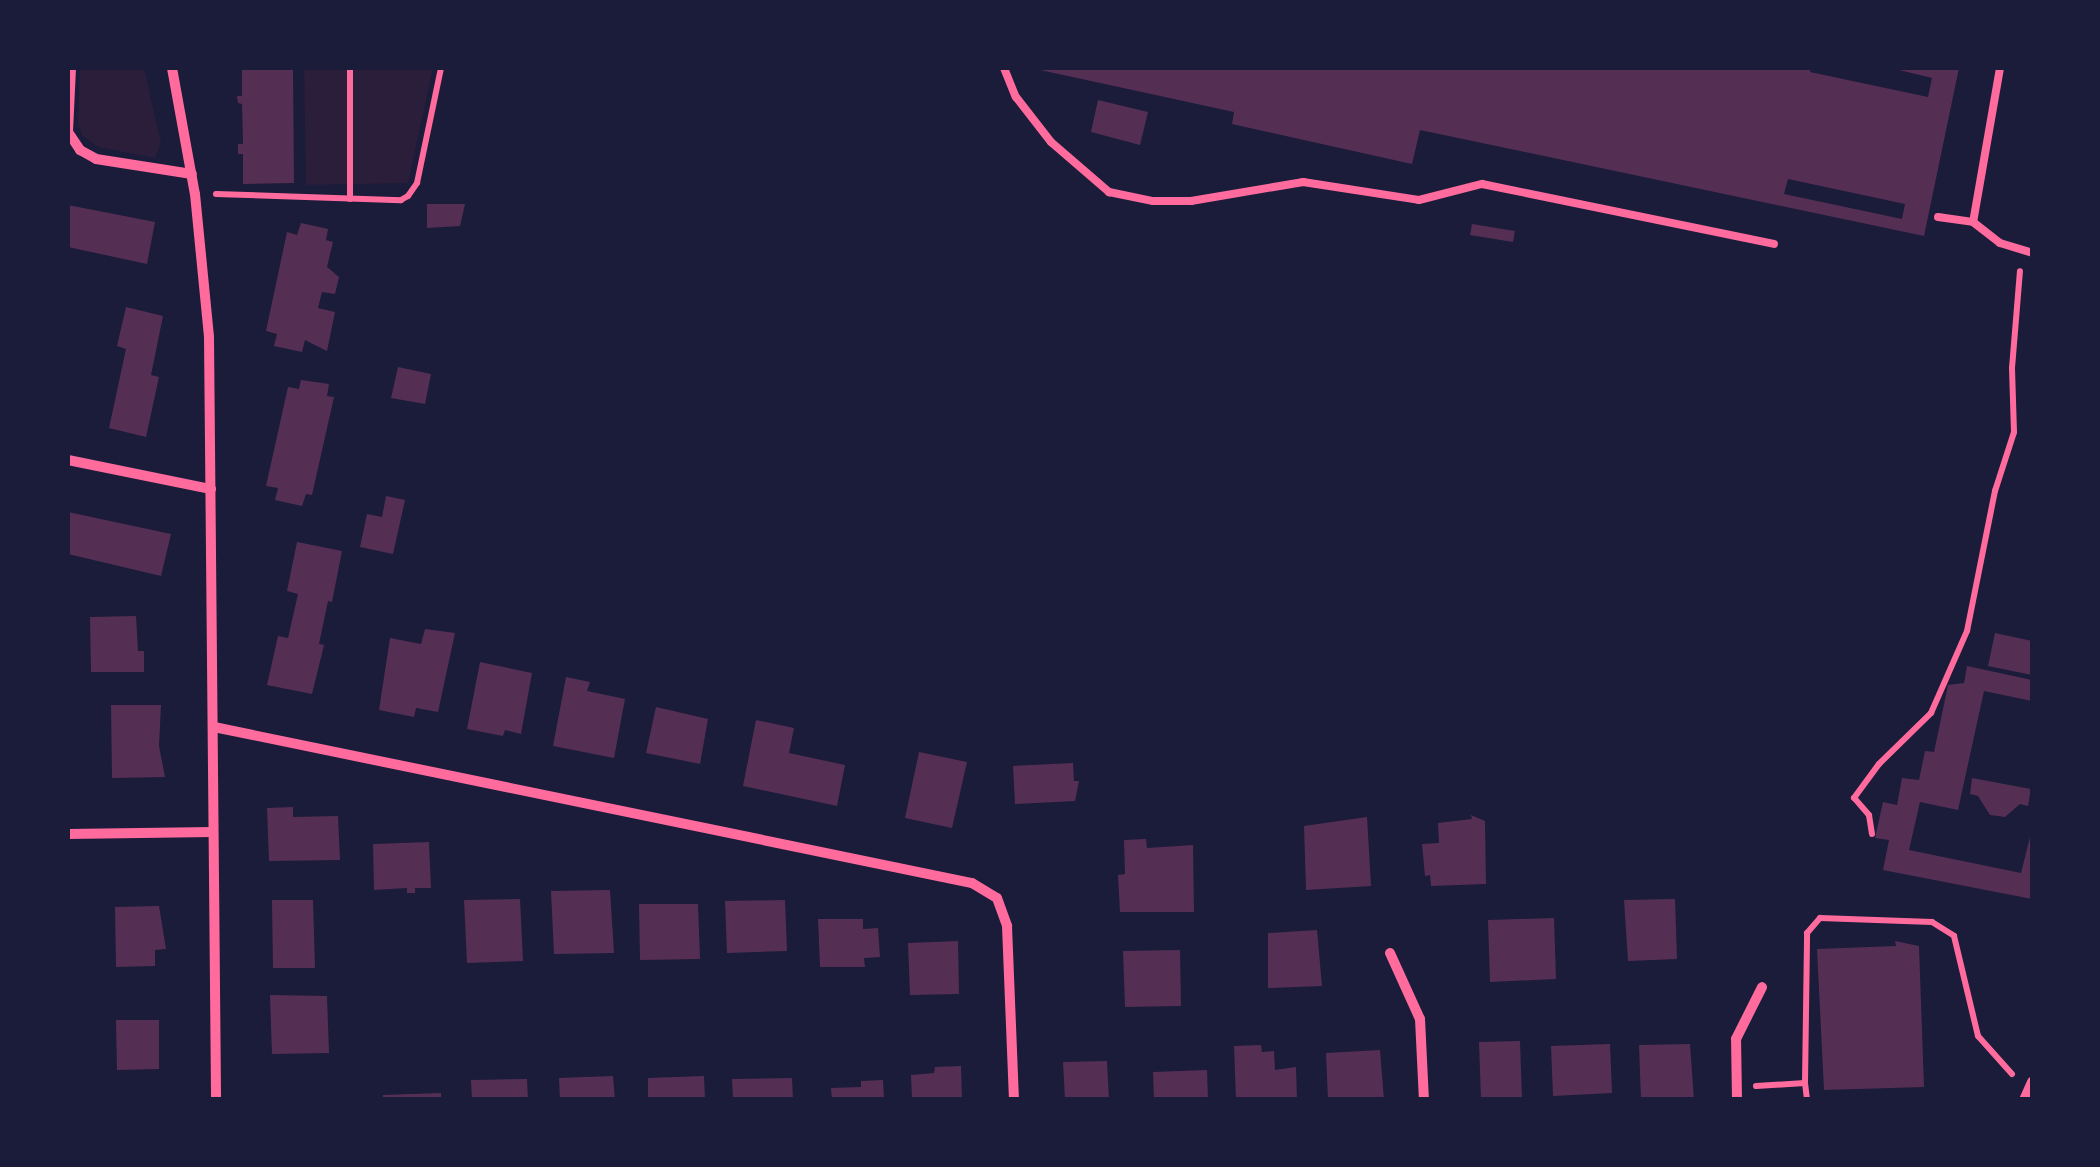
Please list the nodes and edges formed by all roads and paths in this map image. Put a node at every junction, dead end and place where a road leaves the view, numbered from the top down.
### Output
1 (71, 68) edge
2 (172, 68) edge
3 (350, 68) edge
4 (441, 68) edge
5 (1004, 68) edge
6 (2000, 68) edge
7 (192, 174) junction
8 (195, 194) junction
9 (350, 198) junction
10 (1938, 217) dead end
11 (1974, 222) junction
12 (1774, 244) dead end
13 (2022, 250) junction
14 (2032, 253) edge
15 (68, 460) edge
16 (212, 489) junction
17 (214, 727) junction
18 (213, 832) junction
19 (68, 834) edge
20 (1872, 834) dead end
21 (1390, 953) dead end
22 (1762, 987) dead end
23 (2020, 1076) dead end
24 (2032, 1082) edge
25 (1805, 1083) junction
26 (1737, 1093) edge
27 (216, 1100) edge
28 (1014, 1100) edge
29 (1424, 1100) edge
30 (1807, 1100) edge
31 (2024, 1100) edge

1 - 7 street
2 - 7 street
3 - 9 path
4 - 9 path
5 - 12 lane
6 - 11 lane
7 - 8 street
8 - 9 path
8 - 16 street
10 - 11 lane
11 - 13 lane
13 - 14 lane
13 - 20 path
15 - 16 street
16 - 17 street
17 - 18 street
17 - 28 street
18 - 19 street
18 - 27 street
21 - 29 street
22 - 26 street
23 - 25 path
24 - 31 street
25 - 26 path
25 - 30 path

